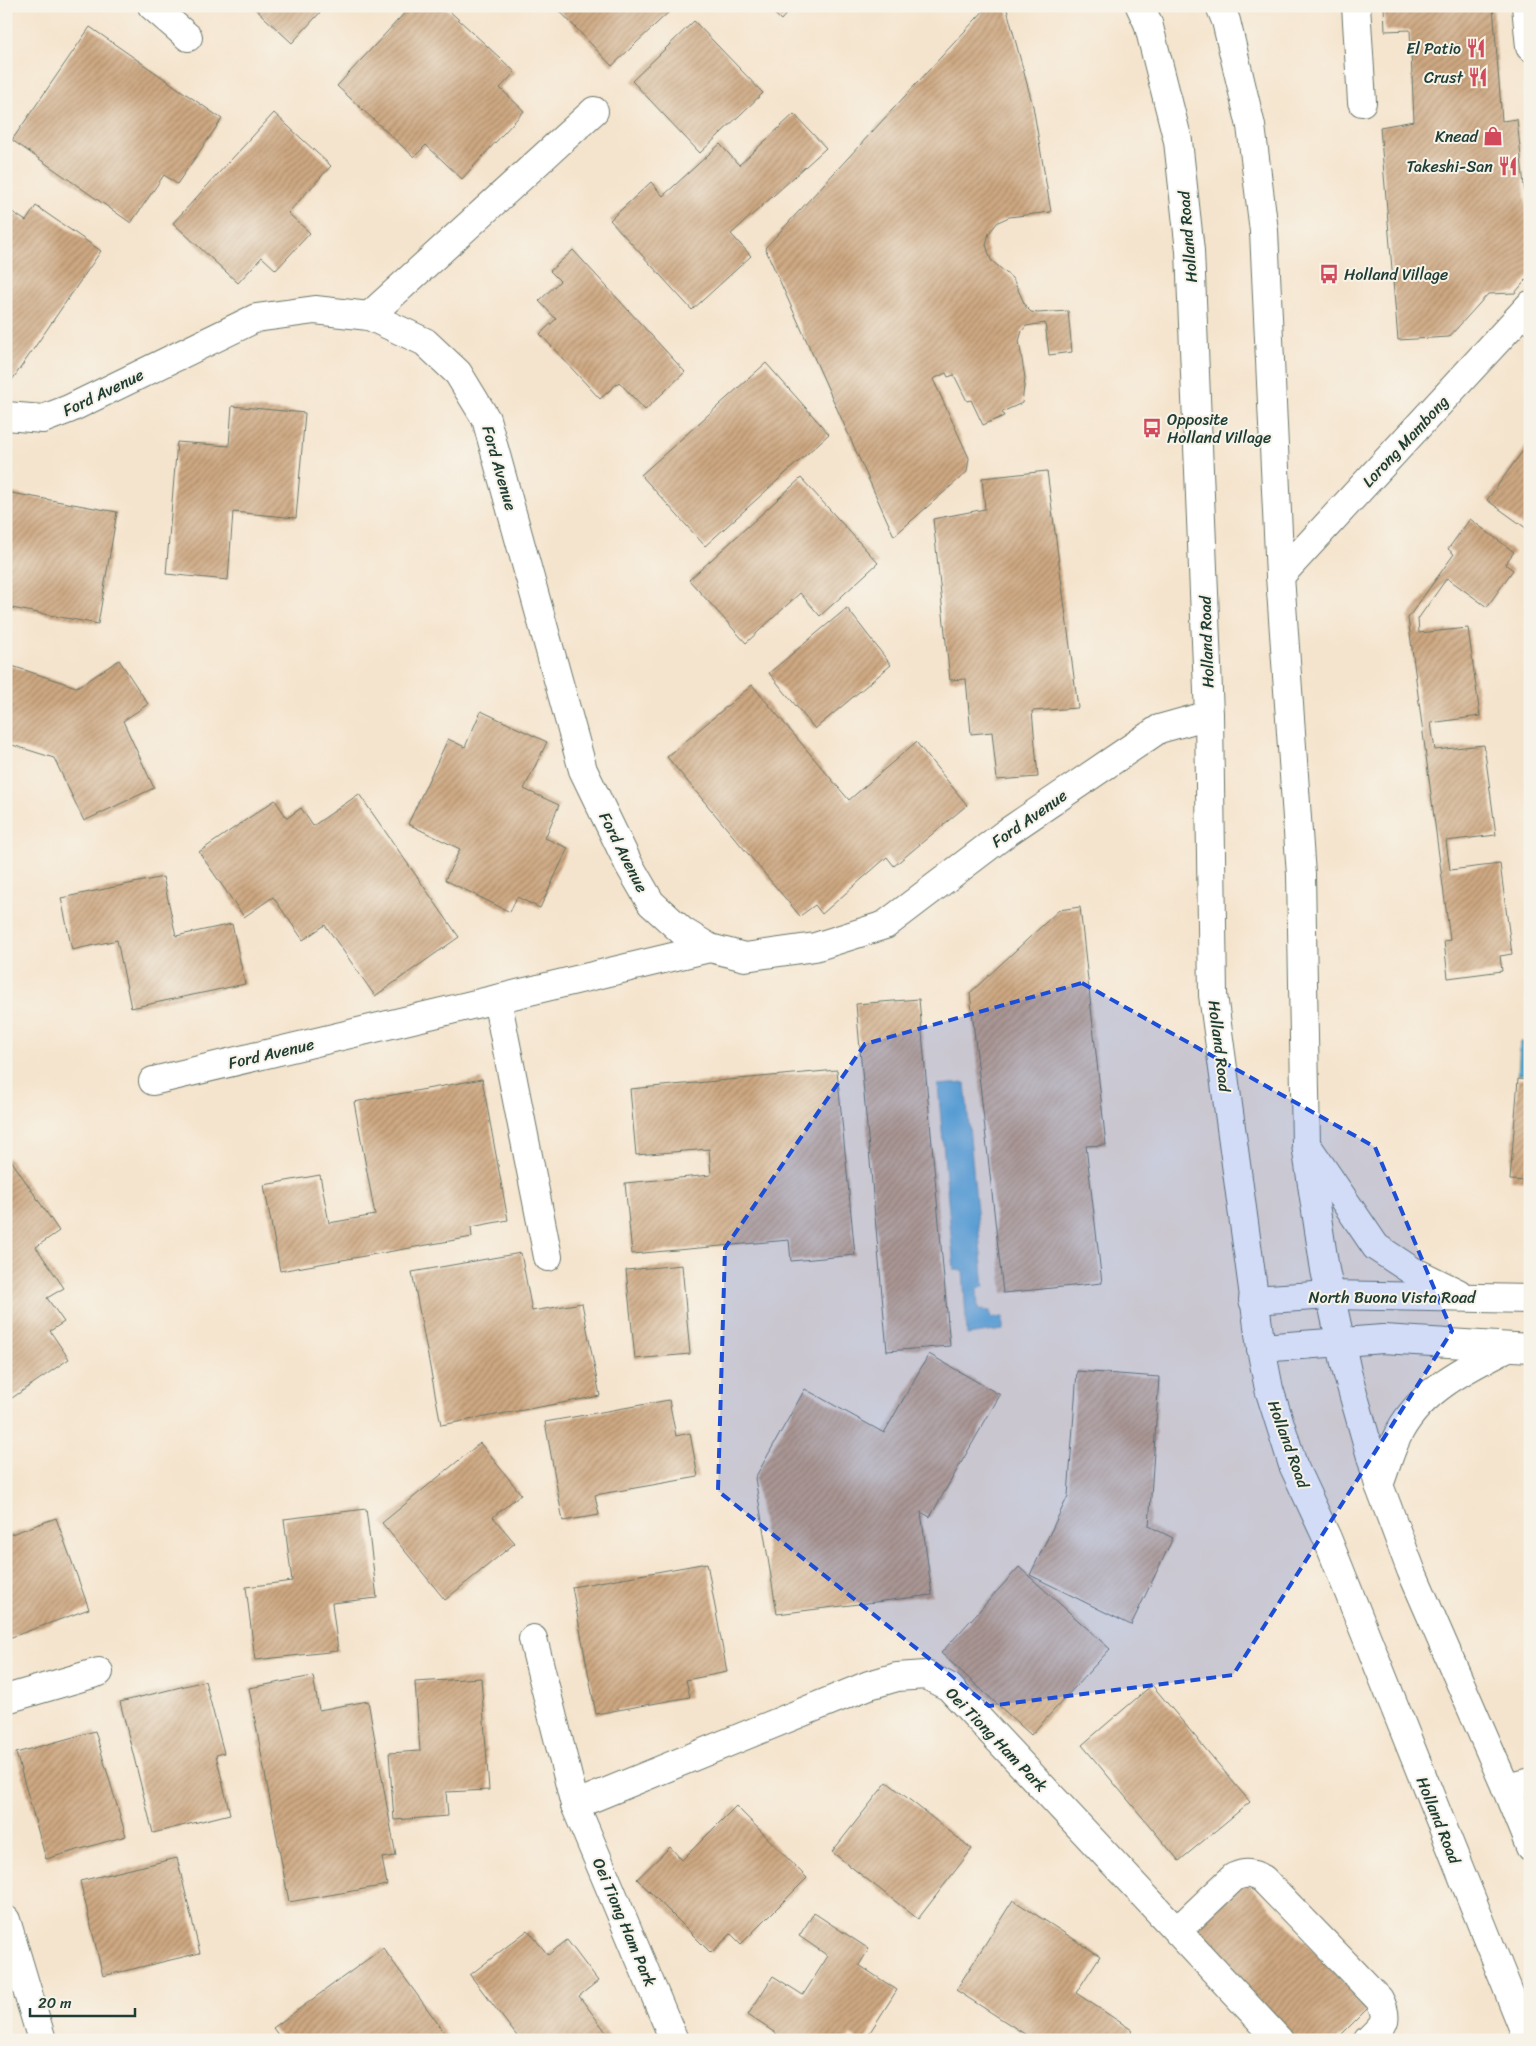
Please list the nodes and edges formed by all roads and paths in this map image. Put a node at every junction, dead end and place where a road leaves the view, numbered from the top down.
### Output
1 (152, 6) edge
2 (1140, 6) edge
3 (1220, 6) edge
4 (1356, 6) edge
5 (1526, 6) edge
6 (188, 37) dead end
7 (1530, 47) edge
8 (1362, 102) dead end
9 (594, 111) dead end
10 (1530, 305) edge
11 (369, 316) junction
12 (6, 416) edge
13 (1280, 576) junction
14 (1209, 716) junction
15 (710, 948) junction
16 (497, 999) junction
17 (153, 1080) dead end
18 (1306, 1145) junction
19 (548, 1257) dead end
20 (1330, 1295) junction
21 (1466, 1297) junction
22 (1530, 1299) edge
23 (1253, 1300) junction
24 (1340, 1342) junction
25 (1520, 1347) edge
26 (1261, 1348) junction
27 (1379, 1485) junction
28 (533, 1639) dead end
29 (99, 1672) dead end
30 (6, 1699) edge
31 (1518, 1785) edge
32 (575, 1805) junction
33 (1530, 1847) edge
34 (6, 1920) edge
35 (1177, 1931) junction
36 (42, 2040) edge
37 (674, 2040) edge
38 (1278, 2040) edge
39 (1368, 2040) edge
40 (1528, 2040) edge

1 - 6 main road
2 - 14 main road, Holland Road
3 - 13 main road
4 - 8 main road
5 - 7 main road
9 - 11 main road
10 - 13 main road, Lorong Mambong
11 - 12 main road, Ford Avenue
11 - 15 main road, Ford Avenue
13 - 18 main road
14 - 15 main road, Ford Avenue
14 - 23 main road, Holland Road
15 - 16 main road, Ford Avenue
16 - 17 main road, Ford Avenue
16 - 19 main road
18 - 20 main road
18 - 21 main road
20 - 21 main road, North Buona Vista Road
20 - 23 main road, North Buona Vista Road
20 - 24 main road
21 - 22 main road, North Buona Vista Road
23 - 26 main road, Holland Road
24 - 25 main road
24 - 26 main road
24 - 27 main road
25 - 27 main road
26 - 40 main road, Holland Road
27 - 31 main road
28 - 32 main road, Oei Tiong Ham Park
29 - 30 main road
31 - 33 main road
32 - 35 main road, Oei Tiong Ham Park
32 - 37 main road, Oei Tiong Ham Park
34 - 36 main road
35 - 38 main road, Oei Tiong Ham Park
35 - 39 main road

